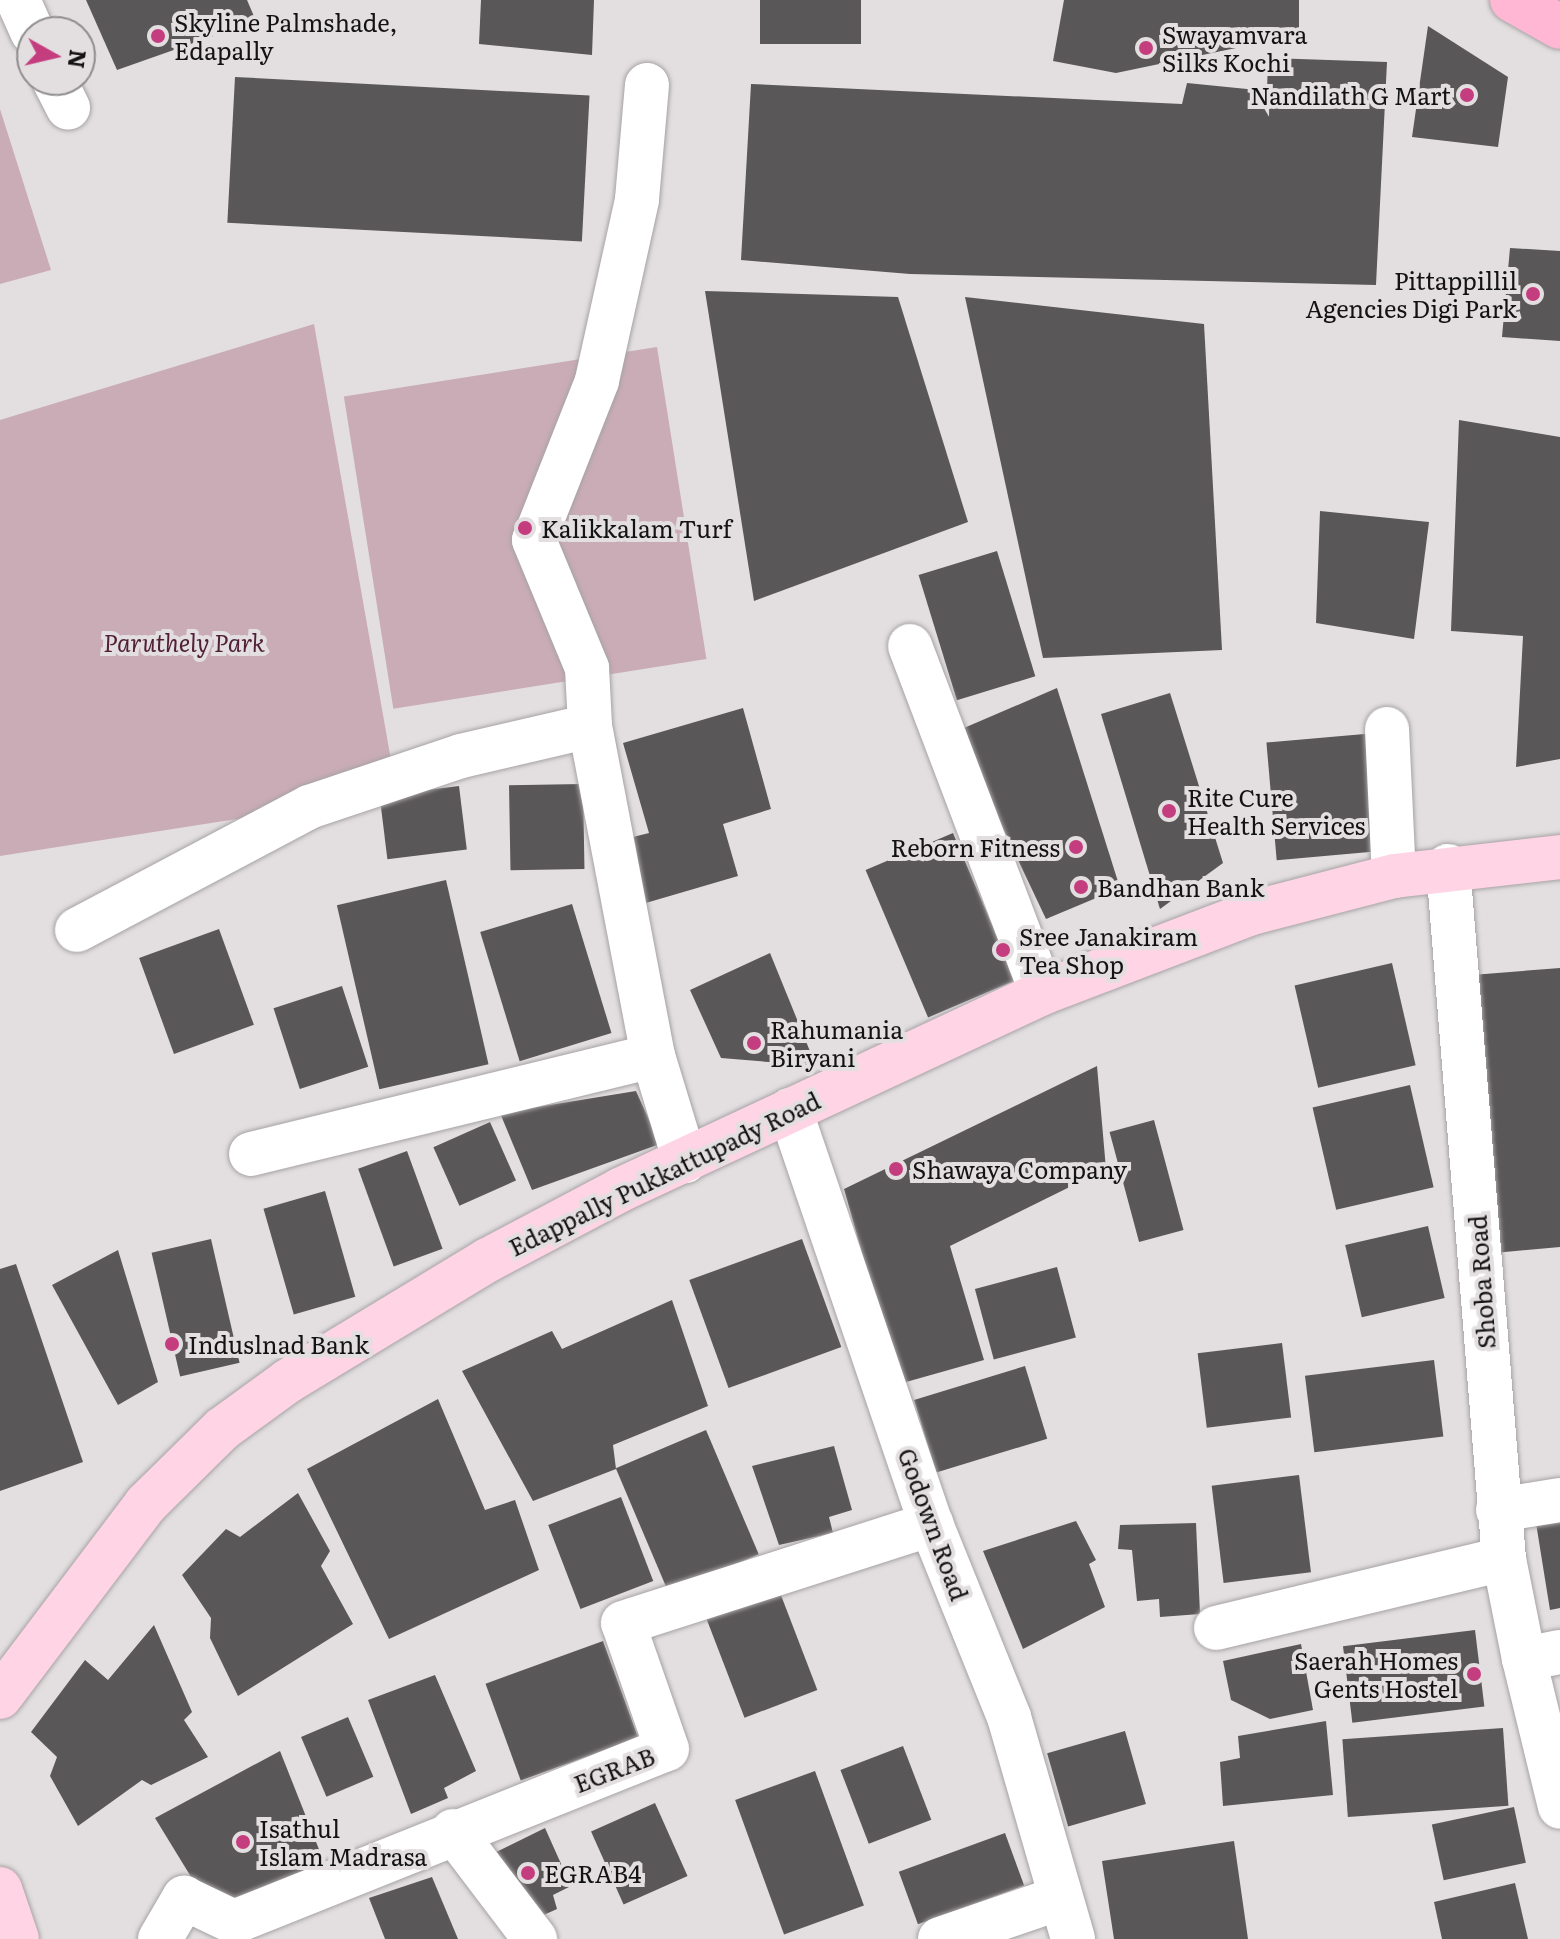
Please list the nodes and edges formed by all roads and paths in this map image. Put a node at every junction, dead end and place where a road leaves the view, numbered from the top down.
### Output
1 (1512, 0) edge
2 (1550, 0) edge
3 (1560, 8) edge
4 (1560, 27) edge
5 (647, 85) dead end
6 (910, 646) dead end
7 (590, 726) junction
8 (1387, 729) dead end
9 (1560, 857) edge
10 (1448, 866) junction
11 (1394, 876) junction
12 (77, 930) dead end
13 (1042, 993) junction
14 (653, 1056) junction
15 (790, 1110) junction
16 (251, 1154) dead end
17 (685, 1161) junction
18 (1560, 1500) edge
19 (1498, 1510) junction
20 (931, 1524) junction
21 (1504, 1559) junction
22 (1216, 1628) dead end
23 (1542, 1656) edge
24 (0, 1697) edge
25 (1560, 1807) edge
26 (453, 1831) junction
27 (0, 1889) edge
28 (1060, 1898) junction
29 (17, 1939) edge
30 (160, 1939) edge
31 (535, 1939) edge
32 (940, 1939) edge
33 (1073, 1939) edge

1 - 4 highway
2 - 3 main road
5 - 7 street
6 - 13 street
7 - 12 street
7 - 14 street
8 - 11 street
9 - 10 main road, Edappally Pukkattupady Road
10 - 11 main road, Edappally Pukkattupady Road
10 - 19 street, Shoba Road
11 - 13 main road, Edappally Pukkattupady Road
13 - 15 main road, Edappally Pukkattupady Road
14 - 16 street
14 - 17 street
15 - 17 main road, Edappally Pukkattupady Road
15 - 20 street, Godown Road
17 - 24 main road, Edappally Pukkattupady Road
18 - 19 street
19 - 21 street, Shoba Road
20 - 26 street, EGRAB
20 - 28 street, Godown Road
21 - 22 street
21 - 23 street, Shoba Road
23 - 25 street, Shoba Road
26 - 30 street, EGRAB
26 - 31 street
27 - 29 main road
28 - 32 street
28 - 33 street, Godown Road

